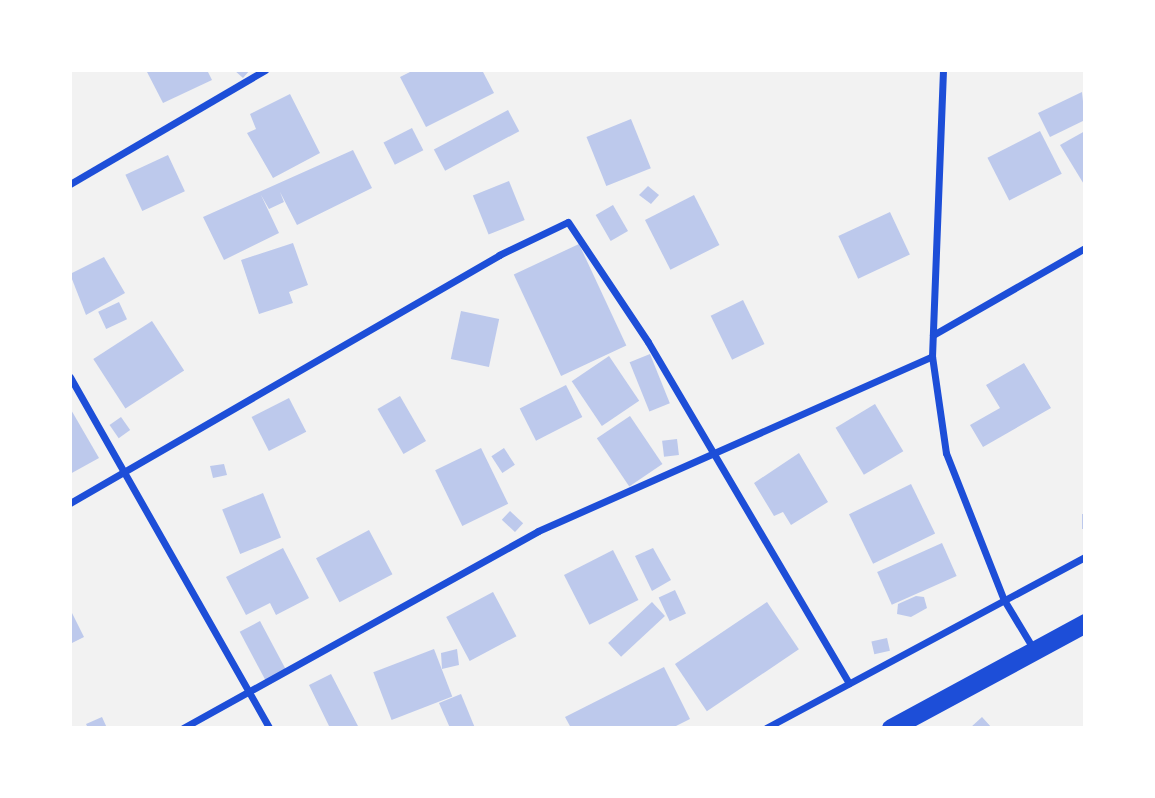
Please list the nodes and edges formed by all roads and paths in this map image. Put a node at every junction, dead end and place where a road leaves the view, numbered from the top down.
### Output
1 (265, 70) edge
2 (943, 70) edge
3 (70, 184) edge
4 (1085, 248) edge
5 (933, 335) junction
6 (932, 356) junction
7 (70, 377) edge
8 (712, 452) junction
9 (127, 475) junction
10 (70, 503) edge
11 (1085, 557) edge
12 (1004, 600) junction
13 (1085, 623) edge
14 (1034, 650) junction
15 (849, 683) junction
16 (250, 695) junction
17 (183, 728) edge
18 (269, 728) edge
19 (766, 728) edge
20 (891, 728) edge

1 - 3 street
2 - 5 street
4 - 5 street
5 - 6 street
6 - 8 street
6 - 12 street
7 - 9 street
8 - 9 street
8 - 15 street
8 - 16 street
9 - 10 street
9 - 16 street
11 - 12 street
12 - 14 street
12 - 15 street
13 - 14 highway
14 - 20 highway
15 - 19 street
16 - 17 street
16 - 18 street

